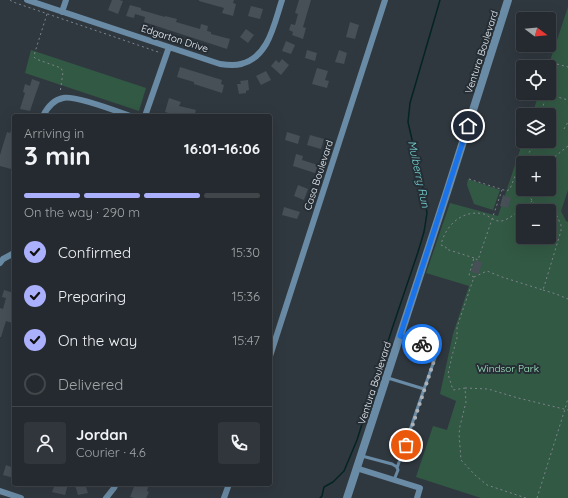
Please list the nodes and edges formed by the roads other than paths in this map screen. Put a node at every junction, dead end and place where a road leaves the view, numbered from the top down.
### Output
1 (27, 0) edge
2 (66, 0) edge
3 (281, 0) edge
4 (385, 0) edge
5 (508, 0) edge
6 (62, 12) junction
7 (169, 47) junction
8 (44, 114) edge
9 (124, 114) edge
10 (146, 114) edge
11 (12, 254) edge
12 (0, 263) edge
13 (400, 336) junction
14 (272, 350) edge
15 (386, 377) junction
16 (424, 389) junction
17 (361, 455) junction
18 (356, 468) junction
19 (398, 468) junction
20 (394, 480) junction
21 (115, 486) edge
22 (228, 486) edge
23 (0, 491) edge
24 (21, 498) edge
25 (106, 498) edge
26 (224, 498) edge
27 (347, 498) edge
28 (417, 498) edge

1 - 6 street, Edgarton Drive
2 - 6 street
3 - 7 street, Edgarton Drive
4 - 14 street, Casa Boulevard
5 - 13 street, Ventura Boulevard
6 - 7 street, Edgarton Drive
7 - 10 street
8 - 9 street
11 - 12 street
13 - 15 street, Ventura Boulevard
13 - 16 lane
15 - 16 lane
15 - 17 street, Ventura Boulevard
16 - 19 lane
17 - 18 street, Ventura Boulevard
17 - 19 lane
18 - 20 street
18 - 27 street, Ventura Boulevard
19 - 20 lane
20 - 28 street
21 - 25 street
22 - 26 street
23 - 24 street

